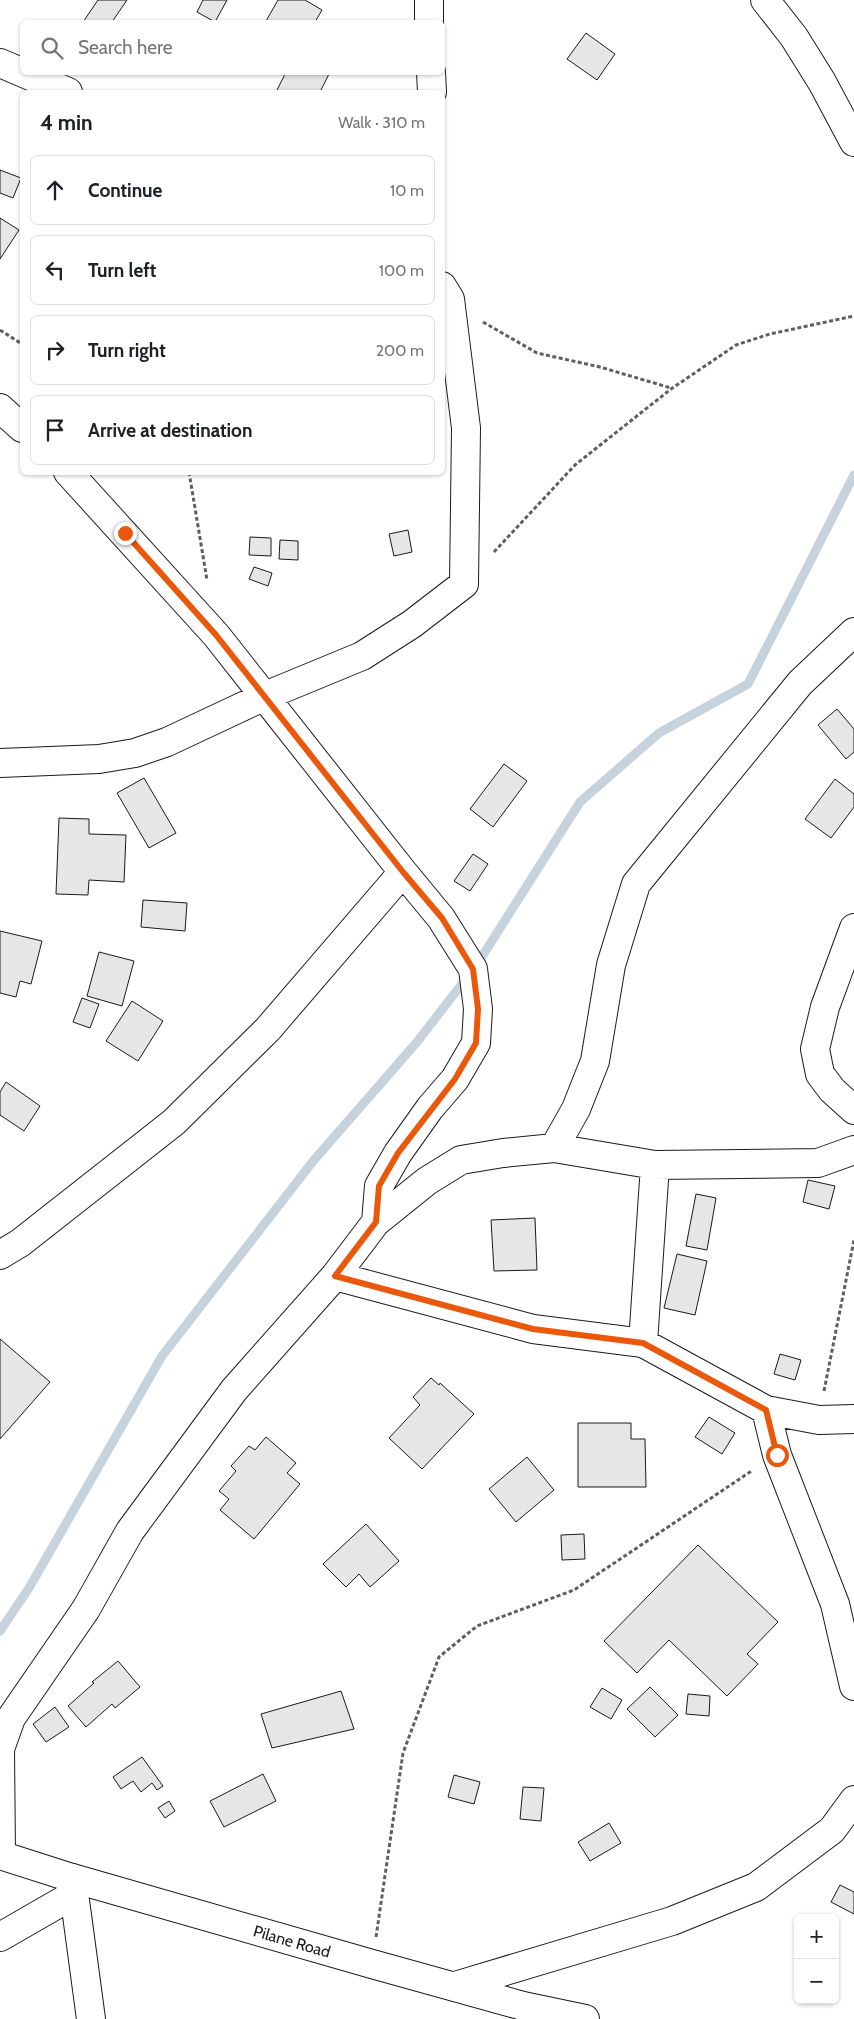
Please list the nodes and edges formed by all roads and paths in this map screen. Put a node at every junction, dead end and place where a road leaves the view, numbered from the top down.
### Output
1 (429, 0) edge
2 (765, 0) edge
3 (429, 20) edge
4 (0, 63) edge
5 (20, 72) edge
6 (28, 75) edge
7 (431, 75) edge
8 (63, 90) edge
9 (432, 90) edge
10 (854, 142) edge
11 (446, 293) edge
12 (854, 316) edge
13 (0, 330) edge
14 (20, 343) edge
15 (672, 389) junction
16 (0, 408) edge
17 (20, 426) edge
18 (71, 475) edge
19 (190, 475) edge
20 (464, 584) junction
21 (208, 586) dead end
22 (854, 632) edge
23 (265, 696) junction
24 (0, 763) edge
25 (403, 872) junction
26 (854, 928) edge
27 (854, 1110) edge
28 (554, 1148) junction
29 (854, 1150) edge
30 (655, 1165) junction
31 (376, 1222) junction
32 (854, 1240) edge
33 (0, 1255) edge
34 (335, 1276) junction
35 (643, 1343) junction
36 (766, 1410) junction
37 (854, 1419) edge
38 (819, 1420) junction
39 (777, 1455) junction
40 (854, 1686) edge
41 (854, 1800) edge
42 (0, 1855) edge
43 (73, 1887) junction
44 (0, 1937) edge
45 (372, 1964) junction
46 (455, 1986) junction
47 (522, 2012) edge
48 (91, 2019) edge
49 (585, 2019) edge

1 - 3 street
2 - 10 street
4 - 5 street
6 - 8 street
7 - 9 street
11 - 15 path
11 - 20 street
12 - 15 path
13 - 14 path
15 - 20 path
16 - 17 street
18 - 23 street
19 - 21 path
20 - 23 street
22 - 28 street
23 - 24 street
23 - 25 street
25 - 31 street
25 - 33 street
26 - 27 street
28 - 30 street
28 - 31 street
29 - 30 street
30 - 35 street
31 - 34 street
32 - 38 path
34 - 35 street
34 - 42 street
35 - 36 street
36 - 38 street
36 - 39 street
37 - 38 street
39 - 40 street
39 - 45 path
41 - 46 street
42 - 43 street, Pilane Road
43 - 44 street
43 - 45 street, Pilane Road
43 - 48 street
45 - 46 street, Pilane Road
46 - 47 street, Pilane Road
47 - 49 street, Pilane Road

